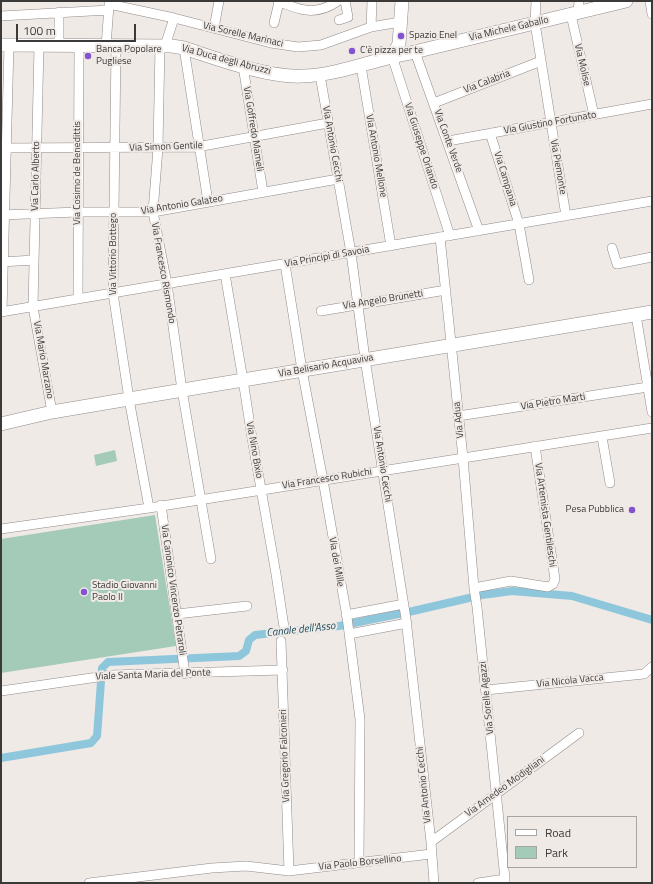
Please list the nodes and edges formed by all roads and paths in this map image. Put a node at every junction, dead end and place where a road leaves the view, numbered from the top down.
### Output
1 (219, 1) edge
2 (278, 1) edge
3 (338, 1) edge
4 (345, 1) edge
5 (372, 1) edge
6 (402, 1) edge
7 (536, 1) edge
8 (626, 1) edge
9 (650, 1) edge
10 (108, 5) edge
11 (576, 10) edge
12 (60, 12) junction
13 (652, 14) edge
14 (1, 16) edge
15 (174, 18) junction
16 (339, 20) dead end
17 (400, 22) junction
18 (274, 23) dead end
19 (535, 23) junction
20 (371, 27) junction
21 (214, 28) junction
22 (5, 45) edge
23 (163, 45) junction
24 (39, 46) junction
25 (59, 46) junction
26 (79, 46) junction
27 (111, 46) junction
28 (184, 48) junction
29 (415, 52) junction
30 (392, 56) junction
31 (541, 61) junction
32 (243, 66) junction
33 (360, 66) junction
34 (320, 74) junction
35 (434, 103) junction
36 (652, 104) edge
37 (594, 115) junction
38 (551, 122) junction
39 (328, 123) junction
40 (490, 133) junction
41 (254, 136) junction
42 (448, 141) junction
43 (199, 147) junction
44 (4, 148) edge
45 (78, 148) junction
46 (115, 148) junction
47 (158, 148) junction
48 (36, 149) junction
49 (338, 179) junction
50 (263, 192) junction
51 (652, 201) edge
52 (208, 202) junction
53 (78, 212) junction
54 (152, 212) junction
55 (35, 213) junction
56 (114, 213) junction
57 (3, 215) edge
58 (566, 216) junction
59 (519, 224) junction
60 (479, 231) junction
61 (450, 236) junction
62 (440, 237) junction
63 (391, 246) junction
64 (612, 248) dead end
65 (351, 252) junction
66 (652, 257) edge
67 (34, 260) junction
68 (2, 262) edge
69 (285, 264) junction
70 (225, 274) junction
71 (529, 280) dead end
72 (167, 284) junction
73 (446, 290) junction
74 (113, 293) junction
75 (78, 299) junction
76 (358, 304) junction
77 (33, 307) junction
78 (321, 310) dead end
79 (2, 312) edge
80 (652, 312) edge
81 (636, 314) junction
82 (452, 345) junction
83 (365, 358) junction
84 (302, 370) junction
85 (244, 380) junction
86 (648, 387) junction
87 (182, 390) junction
88 (129, 399) junction
89 (52, 412) junction
90 (652, 412) edge
91 (458, 416) junction
92 (1, 424) edge
93 (652, 428) edge
94 (602, 437) junction
95 (535, 446) junction
96 (463, 458) junction
97 (383, 470) junction
98 (323, 480) junction
99 (610, 482) dead end
100 (261, 490) junction
101 (201, 498) junction
102 (161, 506) junction
103 (149, 508) junction
104 (1, 529) edge
105 (211, 558) dead end
106 (474, 590) junction
107 (476, 603) joint
108 (404, 605) junction
109 (247, 606) dead end
110 (177, 614) junction
111 (347, 616) junction
112 (406, 621) junction
113 (284, 626) dead end
114 (349, 632) junction
115 (281, 641) dead end
116 (652, 667) edge
117 (185, 670) junction
118 (283, 670) junction
119 (486, 690) junction
120 (1, 691) edge
121 (579, 733) dead end
122 (497, 793) junction
123 (431, 842) junction
124 (432, 854) junction
125 (359, 863) junction
126 (289, 871) junction
127 (89, 883) edge
128 (434, 883) edge
129 (478, 883) edge

1 - 21 street
2 - 3 street
2 - 18 street
4 - 16 street
5 - 20 street
6 - 17 street
7 - 19 street, Via Piemonte
8 - 11 street, Via Michele Gaballo
9 - 13 street
10 - 12 street, Via Sorelle Marinaci
10 - 15 street, Via Sorelle Marinaci
10 - 27 street, Via Vittorio Bottego
11 - 19 street, Via Michele Gaballo
11 - 37 street, Via Molise
12 - 14 street, Via Sorelle Marinaci
12 - 25 street
15 - 21 street, Via Sorelle Marinaci
15 - 23 street, Via Francesco Rismondo
17 - 20 street, Via Sorelle Marinaci
17 - 30 street
19 - 29 street, Via Michele Gaballo
19 - 31 street, Via Piemonte
20 - 21 street, Via Sorelle Marinaci
22 - 24 street, Via Duca degli Abruzzi
22 - 44 street
23 - 27 street, Via Duca degli Abruzzi
23 - 28 street, Via Duca degli Abruzzi
23 - 47 street, Via Francesco Rismondo
24 - 25 street, Via Duca degli Abruzzi
24 - 48 street, Via Carlo Alberto
25 - 26 street, Via Duca degli Abruzzi
26 - 27 street, Via Duca degli Abruzzi
26 - 45 street, Via Cosimo de Benedittis
27 - 46 street, Via Vittorio Bottego
28 - 32 street, Via Duca degli Abruzzi
28 - 43 street
29 - 30 street, Via Michele Gaballo
29 - 35 street, Via Conte Verde
30 - 33 street, Via Duca degli Abruzzi
30 - 61 street, Via Giuseppe Orlando
31 - 35 street, Via Calabria
31 - 38 street, Via Piemonte
32 - 34 street, Via Duca degli Abruzzi
32 - 41 street, Via Goffredo Mameli
33 - 34 street, Via Duca degli Abruzzi
33 - 63 street, Via Antonio Mellone
34 - 39 street, Via Antonio Cecchi
35 - 42 street, Via Conte Verde
36 - 37 street, Via Giustino Fortunato
37 - 38 street, Via Giustino Fortunato
38 - 40 street, Via Giustino Fortunato
38 - 58 street, Via Piemonte
39 - 41 street, Via Simon Gentile
39 - 49 street, Via Antonio Cecchi
40 - 42 street, Via Giustino Fortunato
40 - 59 street, Via Campania
41 - 43 street, Via Simon Gentile
41 - 50 street, Via Goffredo Mameli
42 - 60 street, Via Conte Verde
43 - 47 street, Via Simon Gentile
43 - 52 street
44 - 48 street, Via Simon Gentile
44 - 57 street
45 - 46 street, Via Simon Gentile
45 - 48 street, Via Simon Gentile
45 - 53 street, Via Cosimo de Benedittis
46 - 47 street, Via Simon Gentile
46 - 56 street, Via Vittorio Bottego
47 - 54 street, Via Francesco Rismondo
48 - 55 street, Via Carlo Alberto
49 - 50 street, Via Antonio Galateo
49 - 65 street, Via Antonio Cecchi
50 - 52 street, Via Antonio Galateo
51 - 58 street, Via Principi di Savoia
52 - 54 street, Via Antonio Galateo
53 - 55 street, Via Antonio Galateo
53 - 56 street, Via Antonio Galateo
53 - 75 street, Via Cosimo de Benedittis
54 - 56 street, Via Antonio Galateo
54 - 72 street, Via Francesco Rismondo
55 - 57 street, Via Antonio Galateo
55 - 67 street, Via Carlo Alberto
56 - 74 street, Via Vittorio Bottego
57 - 68 street
58 - 59 street, Via Principi di Savoia
59 - 60 street, Via Principi di Savoia
59 - 71 street, Via Campania
60 - 61 street, Via Principi di Savoia
61 - 62 street, Via Principi di Savoia
62 - 63 street, Via Principi di Savoia
62 - 73 street, Via Adua
63 - 65 street, Via Principi di Savoia
64 - 66 street
65 - 69 street, Via Principi di Savoia
65 - 76 street, Via Antonio Cecchi
67 - 68 street
67 - 77 street, Via Carlo Alberto
68 - 79 street
69 - 70 street, Via Principi di Savoia
69 - 84 street, Via dei Mille
70 - 72 street, Via Principi di Savoia
70 - 85 street, Via Nino Bixio
72 - 74 street, Via Principi di Savoia
72 - 87 street, Via Francesco Rismondo
73 - 76 street, Via Angelo Brunetti
73 - 82 street, Via Adua
74 - 75 street, Via Principi di Savoia
74 - 88 street, Via Vittorio Bottego
75 - 77 street, Via Principi di Savoia
76 - 78 street, Via Angelo Brunetti
76 - 83 street, Via Antonio Cecchi
77 - 79 street, Via Principi di Savoia
77 - 89 street, Via Mario Marzano
80 - 81 street, Via Belisario Acquaviva
81 - 82 street, Via Belisario Acquaviva
81 - 86 street
82 - 83 street, Via Belisario Acquaviva
82 - 91 street, Via Adua
83 - 84 street, Via Belisario Acquaviva
83 - 97 street, Via Antonio Cecchi
84 - 85 street, Via Belisario Acquaviva
84 - 98 street, Via dei Mille
85 - 87 street, Via Belisario Acquaviva
85 - 100 street, Via Nino Bixio
86 - 90 street
86 - 91 street, Via Pietro Marti
87 - 88 street, Via Belisario Acquaviva
87 - 101 street, Via Francesco Rismondo
88 - 89 street, Via Belisario Acquaviva
88 - 103 street, Via Vittorio Bottego
89 - 92 street, Via Belisario Acquaviva
91 - 96 street, Via Adua
93 - 94 street, Via Francesco Rubichi
94 - 95 street, Via Francesco Rubichi
94 - 99 street
95 - 96 street, Via Francesco Rubichi
95 - 106 street, Via Artemista Gentileschi
96 - 97 street, Via Francesco Rubichi
96 - 106 street, Via Adua
97 - 98 street, Via Francesco Rubichi
97 - 108 street, Via Antonio Cecchi
98 - 100 street, Via Francesco Rubichi
98 - 111 street, Via dei Mille
100 - 101 street, Via Francesco Rubichi
100 - 113 street, Via Nino Bixio
101 - 102 street, Via Francesco Rubichi
101 - 105 street, Via Francesco Rismondo
102 - 103 street, Via Francesco Rubichi
102 - 110 street, Via Canonico Vincenzo Petraroli
103 - 104 street, Via Francesco Rubichi
106 - 107 street, Via Adua
107 - 119 street, Via Sorelle Agazzi
108 - 111 street
108 - 112 street, Via Antonio Cecchi
109 - 110 street
110 - 117 street, Via Canonico Vincenzo Petraroli
111 - 114 street, Via dei Mille
112 - 114 street
112 - 123 street, Via Antonio Cecchi
114 - 125 street, Via dei Mille
115 - 118 street, Via Gregorio Falconieri
116 - 119 street, Via Nicola Vacca
117 - 118 street, Viale Santa Maria del Ponte
117 - 120 street, Viale Santa Maria del Ponte
118 - 126 street, Via Gregorio Falconieri
119 - 122 street, Via Sorelle Agazzi
121 - 122 street, Via Amedeo Modigliani
122 - 123 street, Via Amedeo Modigliani
122 - 129 street, Via Sorelle Agazzi
123 - 124 street, Via Antonio Cecchi
124 - 125 street, Via Paolo Borsellino
124 - 128 street, Via Antonio Cecchi
125 - 126 street, Via Paolo Borsellino
126 - 127 street, Via Paolo Borsellino

